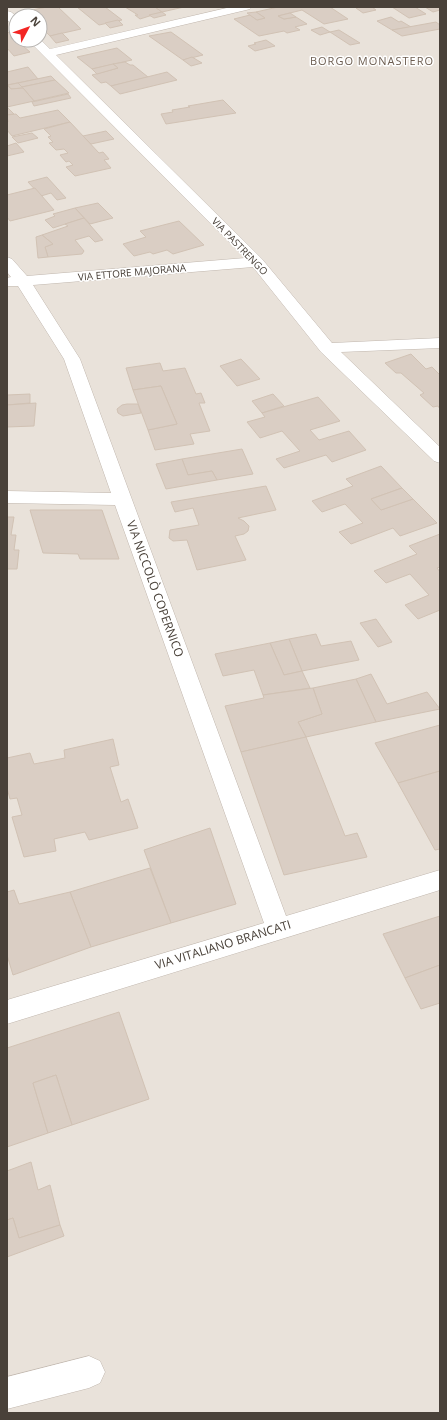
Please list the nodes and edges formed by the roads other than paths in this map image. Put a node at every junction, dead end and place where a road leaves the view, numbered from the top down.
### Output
1 (246, 7) edge
2 (42, 48) edge
3 (47, 53) junction
4 (7, 262) edge
5 (257, 262) junction
6 (14, 281) edge
7 (440, 343) edge
8 (327, 348) junction
9 (440, 457) edge
10 (7, 497) edge
11 (122, 498) junction
12 (440, 880) edge
13 (278, 928) junction
14 (7, 1012) edge
15 (89, 1372) dead end
16 (7, 1393) edge

1 - 3 street
2 - 3 street, VIA PASTRENGO
3 - 5 street, VIA PASTRENGO
4 - 6 street, VIA NICCOLÒ COPERNICO
5 - 6 street, VIA ETTORE MAJORANA
5 - 8 street, VIA PASTRENGO
6 - 11 street, VIA NICCOLÒ COPERNICO
7 - 8 street
8 - 9 street, VIA PASTRENGO
10 - 11 street
11 - 13 street, VIA NICCOLÒ COPERNICO
12 - 13 street, VIA VITALIANO BRANCATI
13 - 14 street, VIA VITALIANO BRANCATI
15 - 16 street

